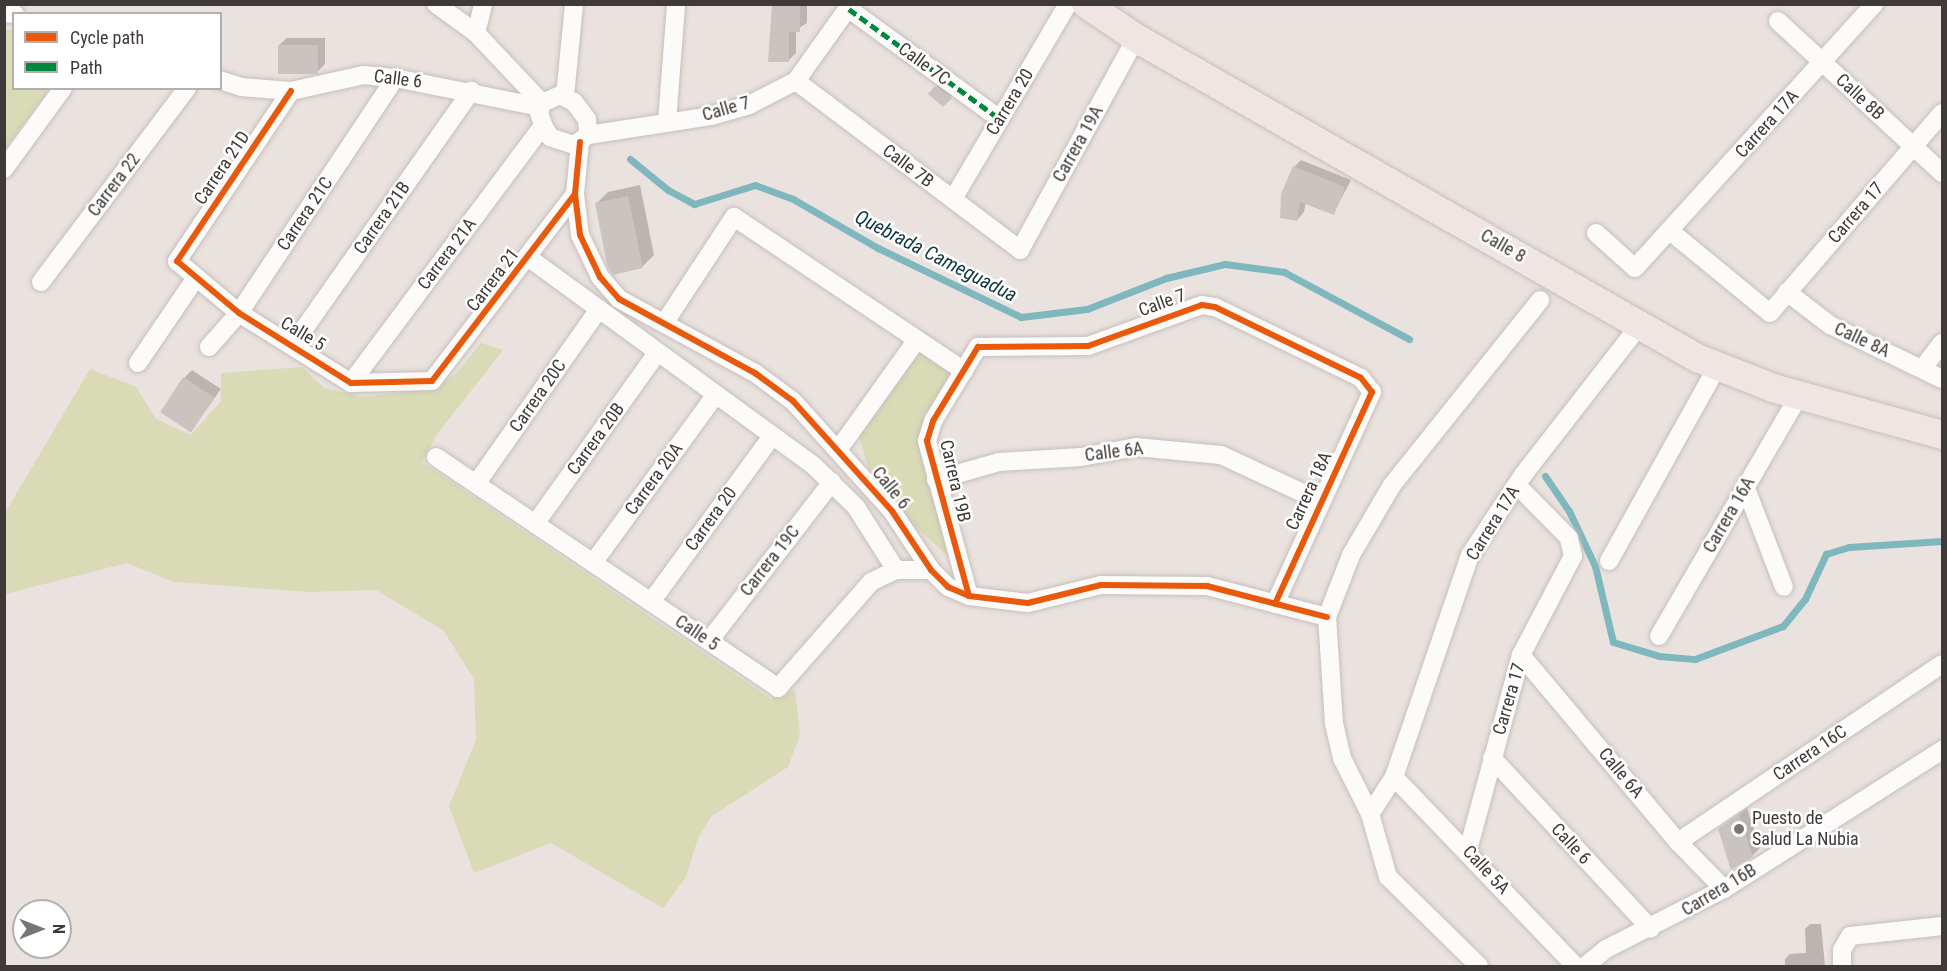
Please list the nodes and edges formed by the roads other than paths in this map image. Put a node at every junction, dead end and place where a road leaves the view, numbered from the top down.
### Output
1 (436, 4) edge
2 (483, 4) edge
3 (574, 4) edge
4 (676, 4) edge
5 (1068, 4) edge
6 (1086, 4) edge
7 (1874, 4) edge
8 (850, 7) edge
9 (1778, 21) dead end
10 (476, 33) junction
11 (1136, 38) junction
12 (1823, 63) junction
13 (396, 78) junction
14 (222, 81) edge
15 (796, 81) junction
16 (62, 90) edge
17 (185, 90) edge
18 (291, 91) junction
19 (471, 91) junction
20 (566, 96) junction
21 (542, 112) junction
22 (584, 112) junction
23 (1942, 114) edge
24 (1000, 119) junction
25 (667, 122) junction
26 (629, 126) junction
27 (584, 138) junction
28 (557, 141) junction
29 (1914, 146) junction
30 (4, 169) edge
31 (1942, 173) edge
32 (575, 175) junction
33 (575, 194) junction
34 (952, 199) junction
35 (1670, 231) junction
36 (1596, 233) dead end
37 (1020, 250) joint
38 (529, 258) junction
39 (177, 261) joint
40 (195, 279) junction
41 (41, 282) dead end
42 (1788, 292) junction
43 (1540, 300) dead end
44 (599, 309) junction
45 (239, 313) junction
46 (665, 322) junction
47 (1639, 326) junction
48 (916, 341) junction
49 (1942, 343) edge
50 (292, 346) junction
51 (209, 347) dead end
52 (978, 347) joint
53 (657, 353) junction
54 (138, 363) dead end
55 (1717, 367) junction
56 (1923, 368) junction
57 (964, 371) junction
58 (1942, 379) edge
59 (351, 383) junction
60 (1372, 392) joint
61 (1799, 395) junction
62 (715, 396) junction
63 (1942, 435) edge
64 (772, 436) junction
65 (838, 450) junction
66 (436, 457) dead end
67 (936, 480) junction
68 (1520, 480) junction
69 (832, 482) junction
70 (476, 484) junction
71 (1745, 486) junction
72 (1320, 501) junction
73 (535, 524) junction
74 (1609, 561) dead end
75 (593, 562) junction
76 (896, 570) junction
77 (931, 570) junction
78 (1784, 586) dead end
79 (969, 596) junction
80 (651, 602) junction
81 (1275, 604) junction
82 (1327, 617) junction
83 (1659, 636) dead end
84 (709, 641) junction
85 (1521, 655) junction
86 (1942, 664) edge
87 (1942, 750) edge
88 (1492, 759) junction
89 (1394, 777) junction
90 (1370, 814) junction
91 (1678, 842) junction
92 (1468, 850) junction
93 (1724, 889) junction
94 (1942, 926) edge
95 (1651, 929) junction
96 (1479, 966) edge
97 (1575, 966) edge
98 (1585, 966) edge
99 (1842, 966) edge

1 - 10 street
2 - 10 street
3 - 20 street
4 - 25 street
5 - 24 street, Carrera 20
6 - 11 main road, Calle 8
7 - 12 street, Carrera 17A
8 - 15 street, Calle 7
8 - 24 street, Calle 7C
9 - 12 street, Calle 8B
10 - 21 street
11 - 37 street, Carrera 19A
11 - 47 main road, Calle 8
12 - 29 street, Calle 8B
12 - 35 street, Carrera 17A
13 - 18 street, Calle 6
13 - 19 street, Calle 6
13 - 45 street, Carrera 21C
14 - 18 street, Calle 6
15 - 25 street, Calle 7
15 - 34 street, Calle 7B
16 - 30 street
17 - 41 street, Carrera 22
18 - 39 street, Carrera 21D
19 - 21 street, Calle 6
19 - 50 street, Carrera 21B
20 - 21 street
20 - 22 street
21 - 28 street
21 - 59 street, Carrera 21A
22 - 26 street, Calle 7
22 - 27 street
23 - 29 street, Carrera 17
24 - 34 street, Carrera 20
25 - 26 street, Calle 7
26 - 27 street, Calle 7
27 - 28 street
27 - 32 street, Calle 6
28 - 32 street, Calle 6
29 - 31 street, Calle 8B
29 - 42 street, Carrera 17
32 - 33 street, Calle 6
33 - 38 street, Carrera 21
33 - 46 street, Calle 6
34 - 37 street, Calle 7B
35 - 36 street, Carrera 17A
35 - 42 street, Carrera 17
38 - 44 street
38 - 59 street, Carrera 21
39 - 40 street, Calle 5
40 - 45 street, Calle 5
40 - 54 street
42 - 56 street, Calle 8A
43 - 82 street
44 - 53 street
44 - 70 street, Carrera 20C
45 - 50 street, Calle 5
45 - 51 street, Carrera 21C
46 - 48 street
46 - 65 street, Calle 6
47 - 55 main road, Calle 8
47 - 68 street, Carrera 17A
48 - 57 street
48 - 65 street
49 - 56 street
50 - 59 street, Calle 5
52 - 57 street, Carrera 19B
52 - 60 street, Calle 7
53 - 62 street
53 - 73 street, Carrera 20B
55 - 61 main road, Calle 8
55 - 74 street
56 - 58 street, Calle 8A
57 - 67 street, Carrera 19B
60 - 72 street, Carrera 18A
61 - 63 main road, Calle 8
61 - 71 street, Carrera 16A
62 - 64 street
62 - 75 street, Carrera 20A
64 - 69 street
64 - 80 street, Carrera 20
65 - 77 street, Calle 6
66 - 70 street, Calle 5
67 - 72 street, Calle 6A
67 - 79 street, Carrera 19B
68 - 85 street, Carrera 17
68 - 89 street, Carrera 17A
69 - 76 street
69 - 84 street, Carrera 19C
70 - 73 street, Calle 5
71 - 78 street
71 - 83 street, Carrera 16A
72 - 81 street, Carrera 18A
73 - 75 street, Calle 5
75 - 80 street, Calle 5
76 - 77 street
76 - 84 street, Calle 5
77 - 79 street, Calle 6
79 - 81 street, Calle 6
80 - 84 street, Calle 5
81 - 82 street, Calle 6
82 - 90 street
85 - 88 street, Carrera 17
85 - 91 street, Calle 6A
86 - 91 street, Carrera 16C
87 - 93 street, Carrera 16B
88 - 92 street, Carrera 17
88 - 95 street, Calle 6
89 - 90 street, Carrera 17A
89 - 92 street, Calle 5A
90 - 96 street
91 - 93 street, Calle 6A
92 - 97 street, Calle 5A
93 - 95 street, Carrera 16B
94 - 99 street
95 - 98 street, Carrera 16B

